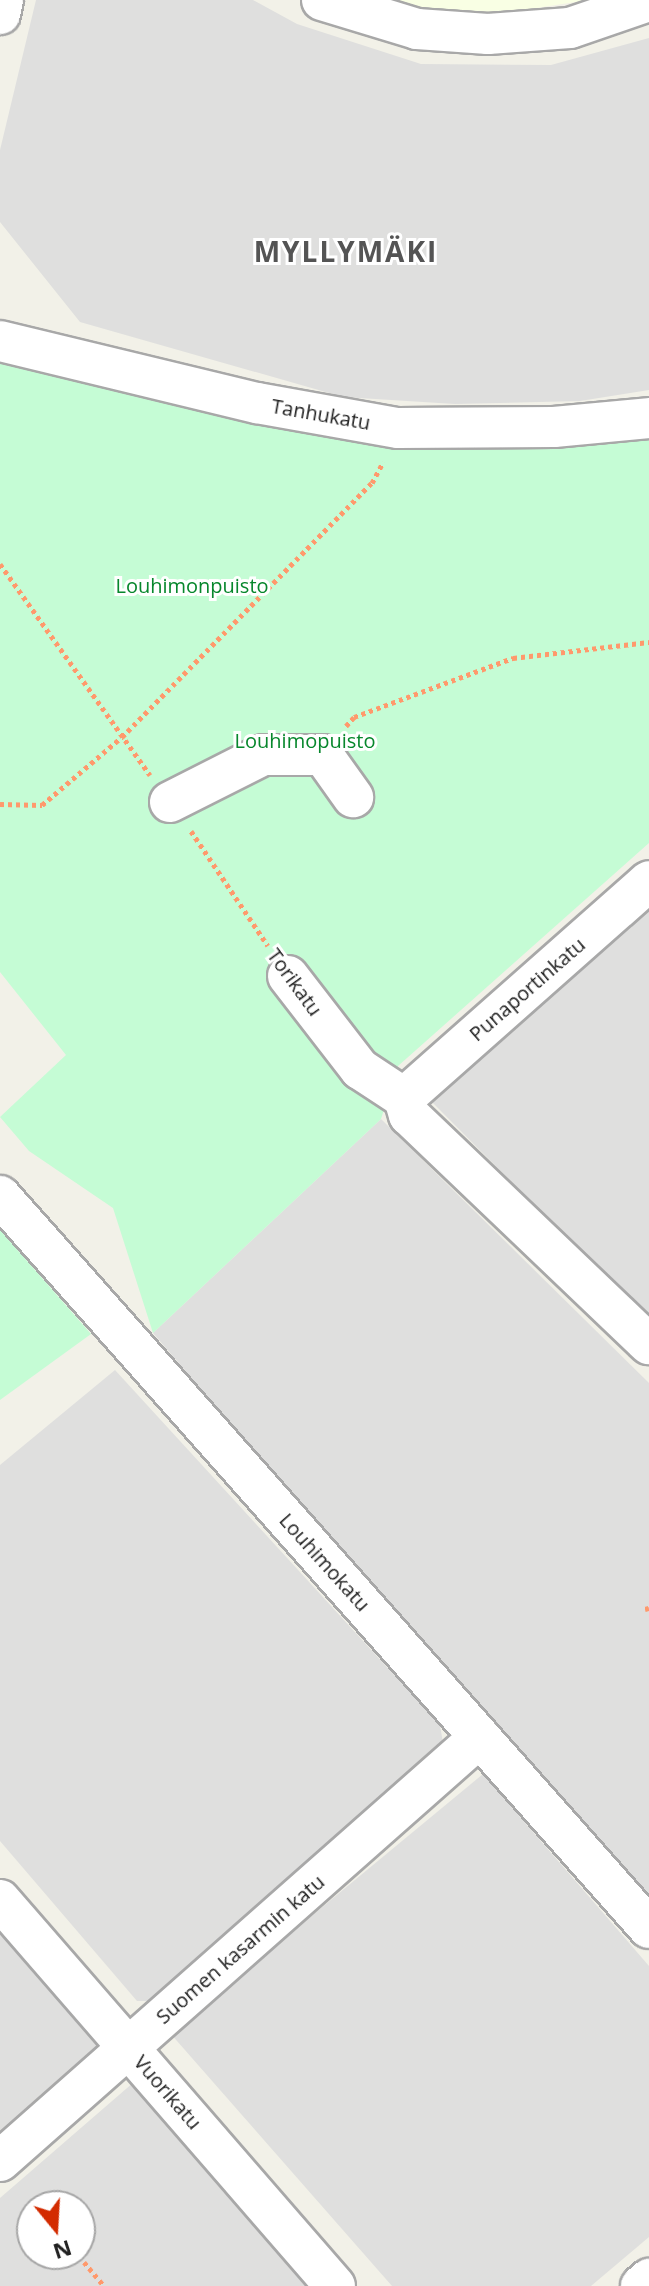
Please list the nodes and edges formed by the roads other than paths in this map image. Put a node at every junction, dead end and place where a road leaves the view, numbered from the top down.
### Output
1 (3, 0) edge
2 (322, 0) edge
3 (649, 1) edge
4 (0, 14) edge
5 (0, 341) edge
6 (649, 418) edge
7 (353, 797) dead end
8 (170, 802) road end
9 (649, 881) edge
10 (288, 976) road end
11 (404, 1098) junction
12 (0, 1196) edge
13 (649, 1344) edge
14 (480, 1737) junction
15 (0, 1900) edge
16 (649, 1928) edge
17 (129, 2047) junction
18 (0, 2161) edge
19 (649, 2279) edge
20 (335, 2286) edge
21 (641, 2286) edge

1 - 4 street
2 - 3 street
5 - 6 street, Tanhukatu
7 - 8 street
9 - 11 street, Punaportinkatu
10 - 11 street, Torikatu
11 - 13 street, Torikatu
12 - 14 street, Louhimokatu
14 - 16 street, Louhimokatu
14 - 17 street, Suomen kasarmin katu
15 - 17 street, Vuorikatu
17 - 18 street, Suomen kasarmin katu
17 - 20 street, Vuorikatu
19 - 21 street

